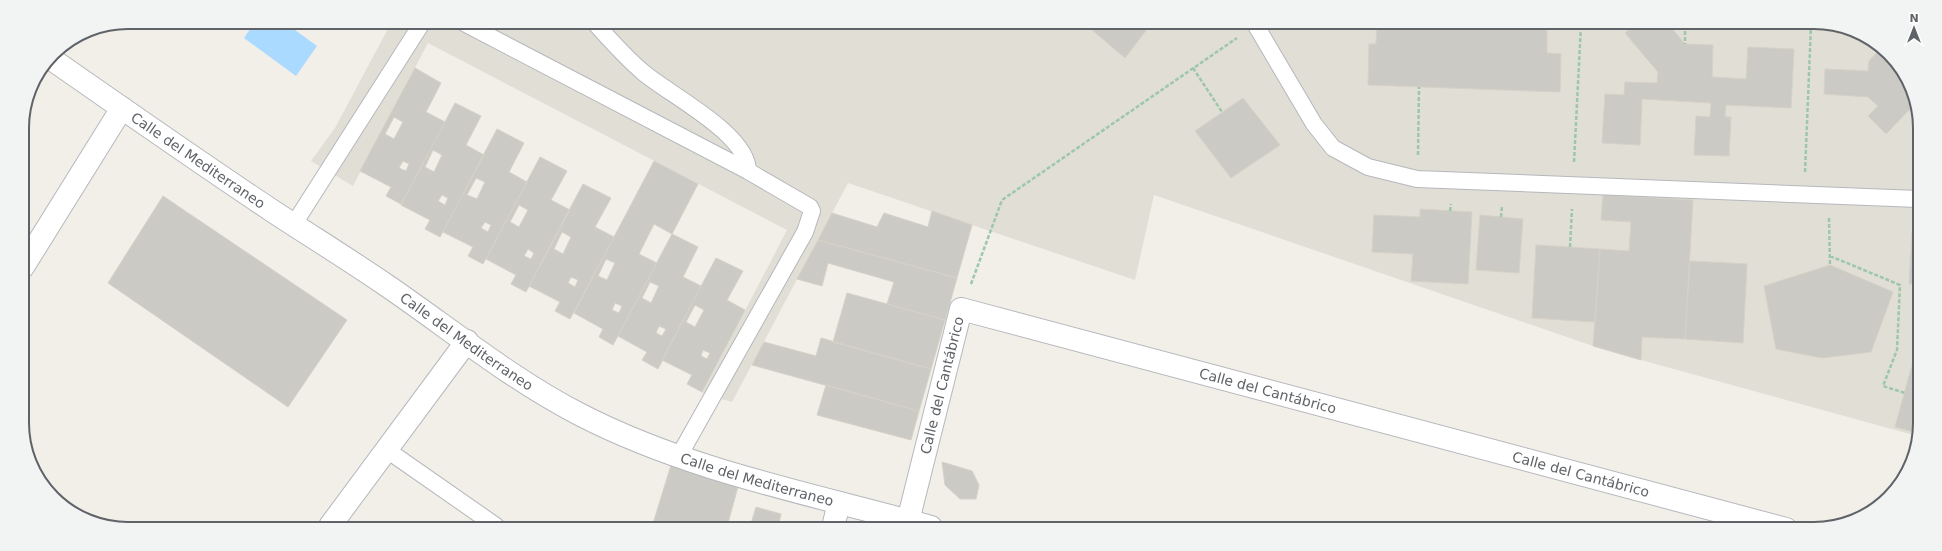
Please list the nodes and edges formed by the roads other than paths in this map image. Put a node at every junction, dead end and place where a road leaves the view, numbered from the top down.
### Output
1 (418, 29) edge
2 (476, 29) edge
3 (600, 29) edge
4 (1257, 29) edge
5 (55, 61) edge
6 (122, 108) junction
7 (748, 171) junction
8 (1913, 199) edge
9 (294, 224) junction
10 (29, 257) edge
11 (467, 341) junction
12 (386, 450) junction
13 (679, 456) junction
14 (839, 503) junction
15 (908, 521) junction
16 (333, 522) edge
17 (490, 522) edge
18 (834, 522) edge
19 (912, 522) edge
20 (1760, 522) edge

1 - 9 lane
2 - 7 lane
3 - 7 lane
4 - 8 lane
5 - 6 street, Calle del Mediterraneo
6 - 9 street, Calle del Mediterraneo
6 - 10 street
7 - 13 lane
9 - 11 street, Calle del Mediterraneo
11 - 12 street
11 - 13 street, Calle del Mediterraneo
12 - 16 street
12 - 17 lane
13 - 14 street, Calle del Mediterraneo
14 - 15 street, Calle del Mediterraneo
14 - 18 street
15 - 19 street, Calle del Mediterraneo
15 - 20 street, Calle del Cantábrico

